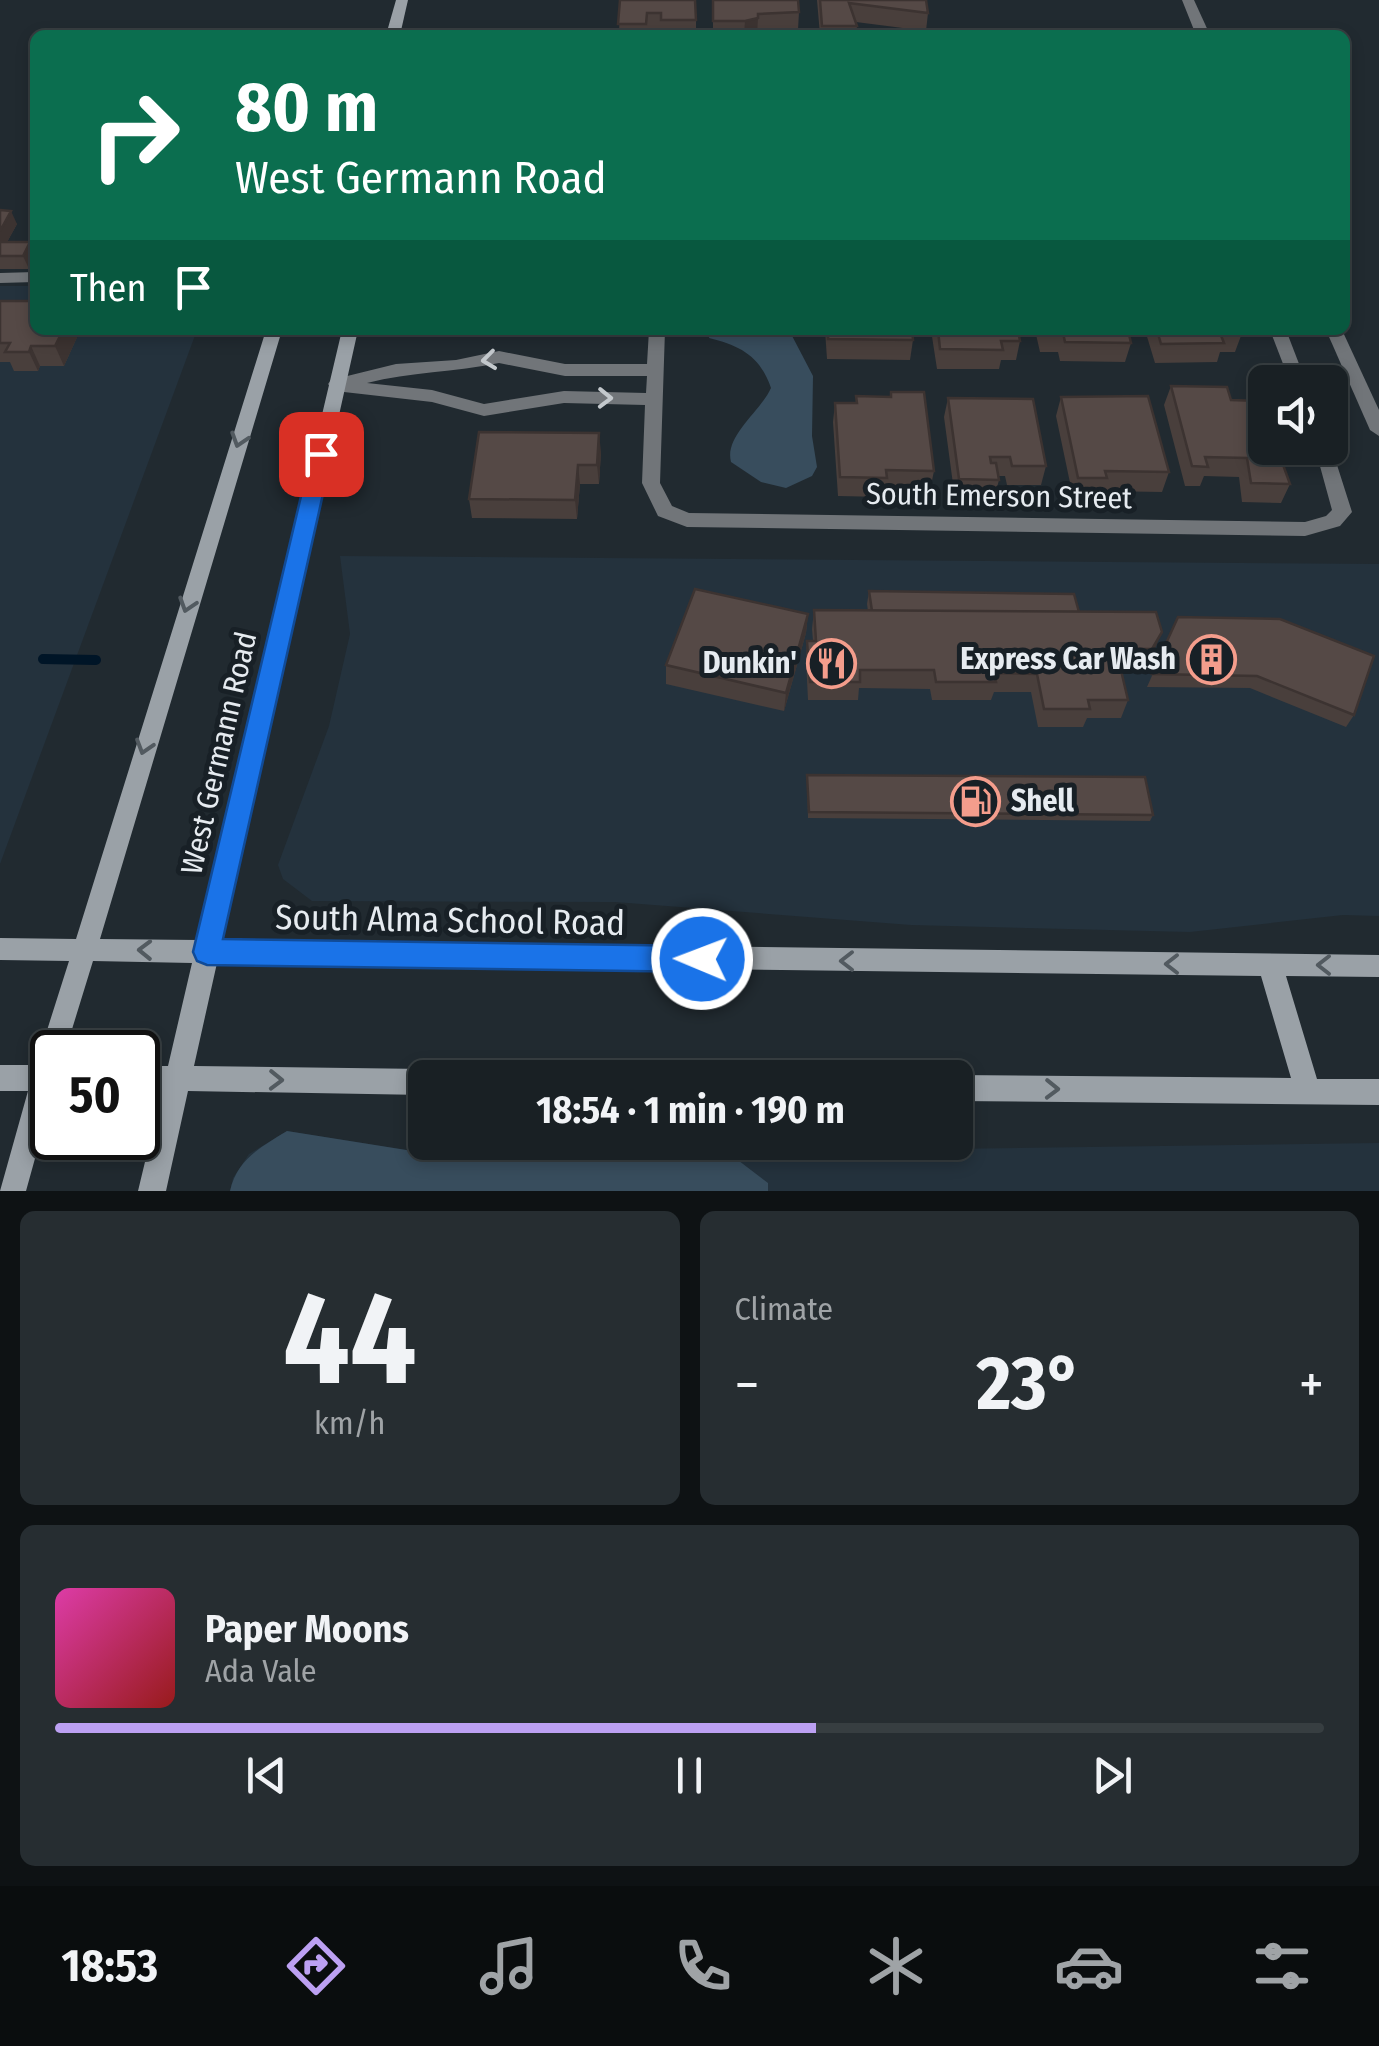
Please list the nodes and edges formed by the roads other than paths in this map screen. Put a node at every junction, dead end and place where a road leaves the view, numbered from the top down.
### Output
1 (402, 0) edge
2 (1188, 0) edge
3 (393, 30) edge
4 (1201, 30) edge
5 (0, 278) edge
6 (30, 278) edge
7 (272, 335) edge
8 (349, 335) edge
9 (658, 335) edge
10 (1280, 335) edge
11 (1336, 335) edge
12 (1291, 365) edge
13 (542, 368) junction
14 (655, 370) junction
15 (337, 384) junction
16 (538, 399) junction
17 (653, 399) junction
18 (1379, 430) edge
19 (1330, 465) edge
20 (0, 949) edge
21 (84, 949) junction
22 (207, 952) junction
23 (1270, 965) junction
24 (1379, 966) edge
25 (61, 1030) edge
26 (30, 1070) edge
27 (0, 1078) edge
28 (160, 1079) edge
29 (178, 1079) junction
30 (408, 1082) edge
31 (973, 1088) edge
32 (1308, 1091) junction
33 (1379, 1092) edge
34 (30, 1133) edge
35 (12, 1191) edge
36 (152, 1191) edge

1 - 3 main road
2 - 4 street
5 - 6 street
7 -> 21 main road
8 - 15 main road, West Germann Road
9 - 14 street
10 - 12 street
11 - 18 street
13 - 14 street
13 -> 15 street
13 - 16 street
14 - 17 street
15 - 16 street
15 - 22 main road, West Germann Road
16 -> 17 street
17 - 19 street, South Emerson Street
20 - 21 main road, South Alma School Road
22 -> 21 main road, South Alma School Road
21 - 25 main road
23 -> 22 main road, South Alma School Road
22 - 29 main road, West Germann Road
24 -> 23 main road, South Alma School Road
23 - 32 main road
26 - 27 main road
28 - 29 main road
29 -> 30 main road
29 - 36 main road, West Germann Road
31 -> 32 main road
32 - 33 main road
34 - 35 main road

